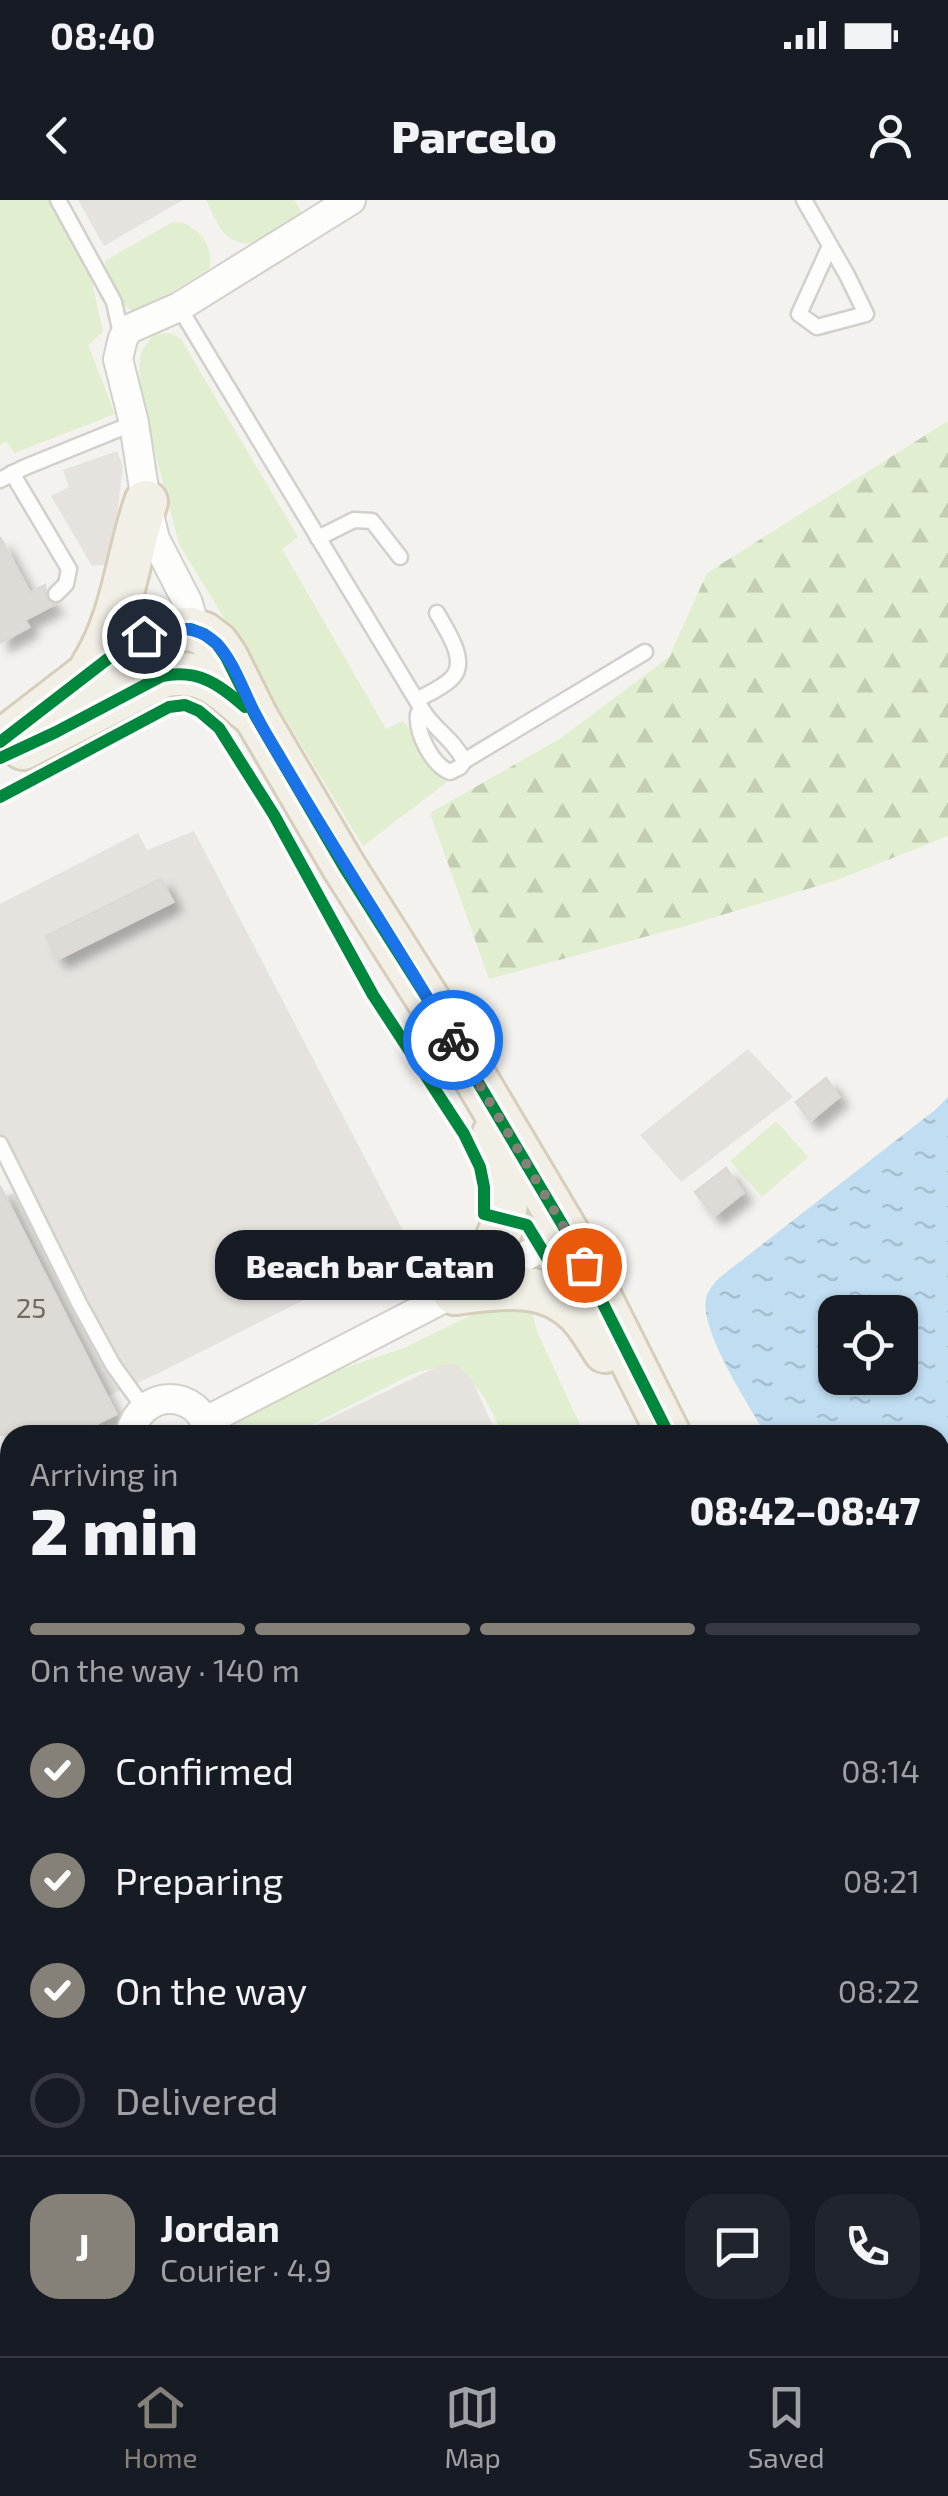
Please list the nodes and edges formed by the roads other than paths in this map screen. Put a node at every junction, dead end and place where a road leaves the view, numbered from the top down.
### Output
1 (58, 200) edge
2 (350, 200) edge
3 (804, 200) edge
4 (830, 246) junction
5 (179, 307) junction
6 (122, 338) junction
7 (134, 423) junction
8 (6, 476) edge
9 (146, 502) junction
10 (318, 538) junction
11 (400, 557) dead end
12 (56, 594) dead end
13 (437, 613) dead end
14 (192, 630) junction
15 (645, 652) dead end
16 (88, 674) junction
17 (162, 676) junction
18 (420, 705) junction
19 (256, 717) junction
20 (0, 742) edge
21 (0, 758) edge
22 (464, 761) junction
23 (480, 1086) junction
24 (0, 1144) edge
25 (568, 1234) junction
26 (454, 1293) junction
27 (144, 1408) junction
28 (664, 1423) edge
29 (133, 1425) edge
30 (206, 1425) edge
31 (213, 1425) edge

1 - 6 lane
2 - 5 street
3 - 4 lane
4 - 4 lane
5 - 6 street
5 - 10 lane
6 - 7 street
7 - 8 lane
7 - 9 street
8 - 12 lane
9 - 14 street
9 - 16 main road
10 - 11 lane
10 - 18 lane
13 - 18 lane
14 - 16 main road
14 - 17 main road
14 - 19 main road
15 - 22 lane
16 - 20 main road
17 - 19 main road
17 - 21 main road
18 - 22 lane
18 - 22 lane
19 - 23 main road
23 - 25 main road
23 - 26 main road
24 - 27 lane
25 - 26 street
25 - 28 main road
26 - 28 main road
26 - 31 street
27 - 29 street
27 - 30 street

